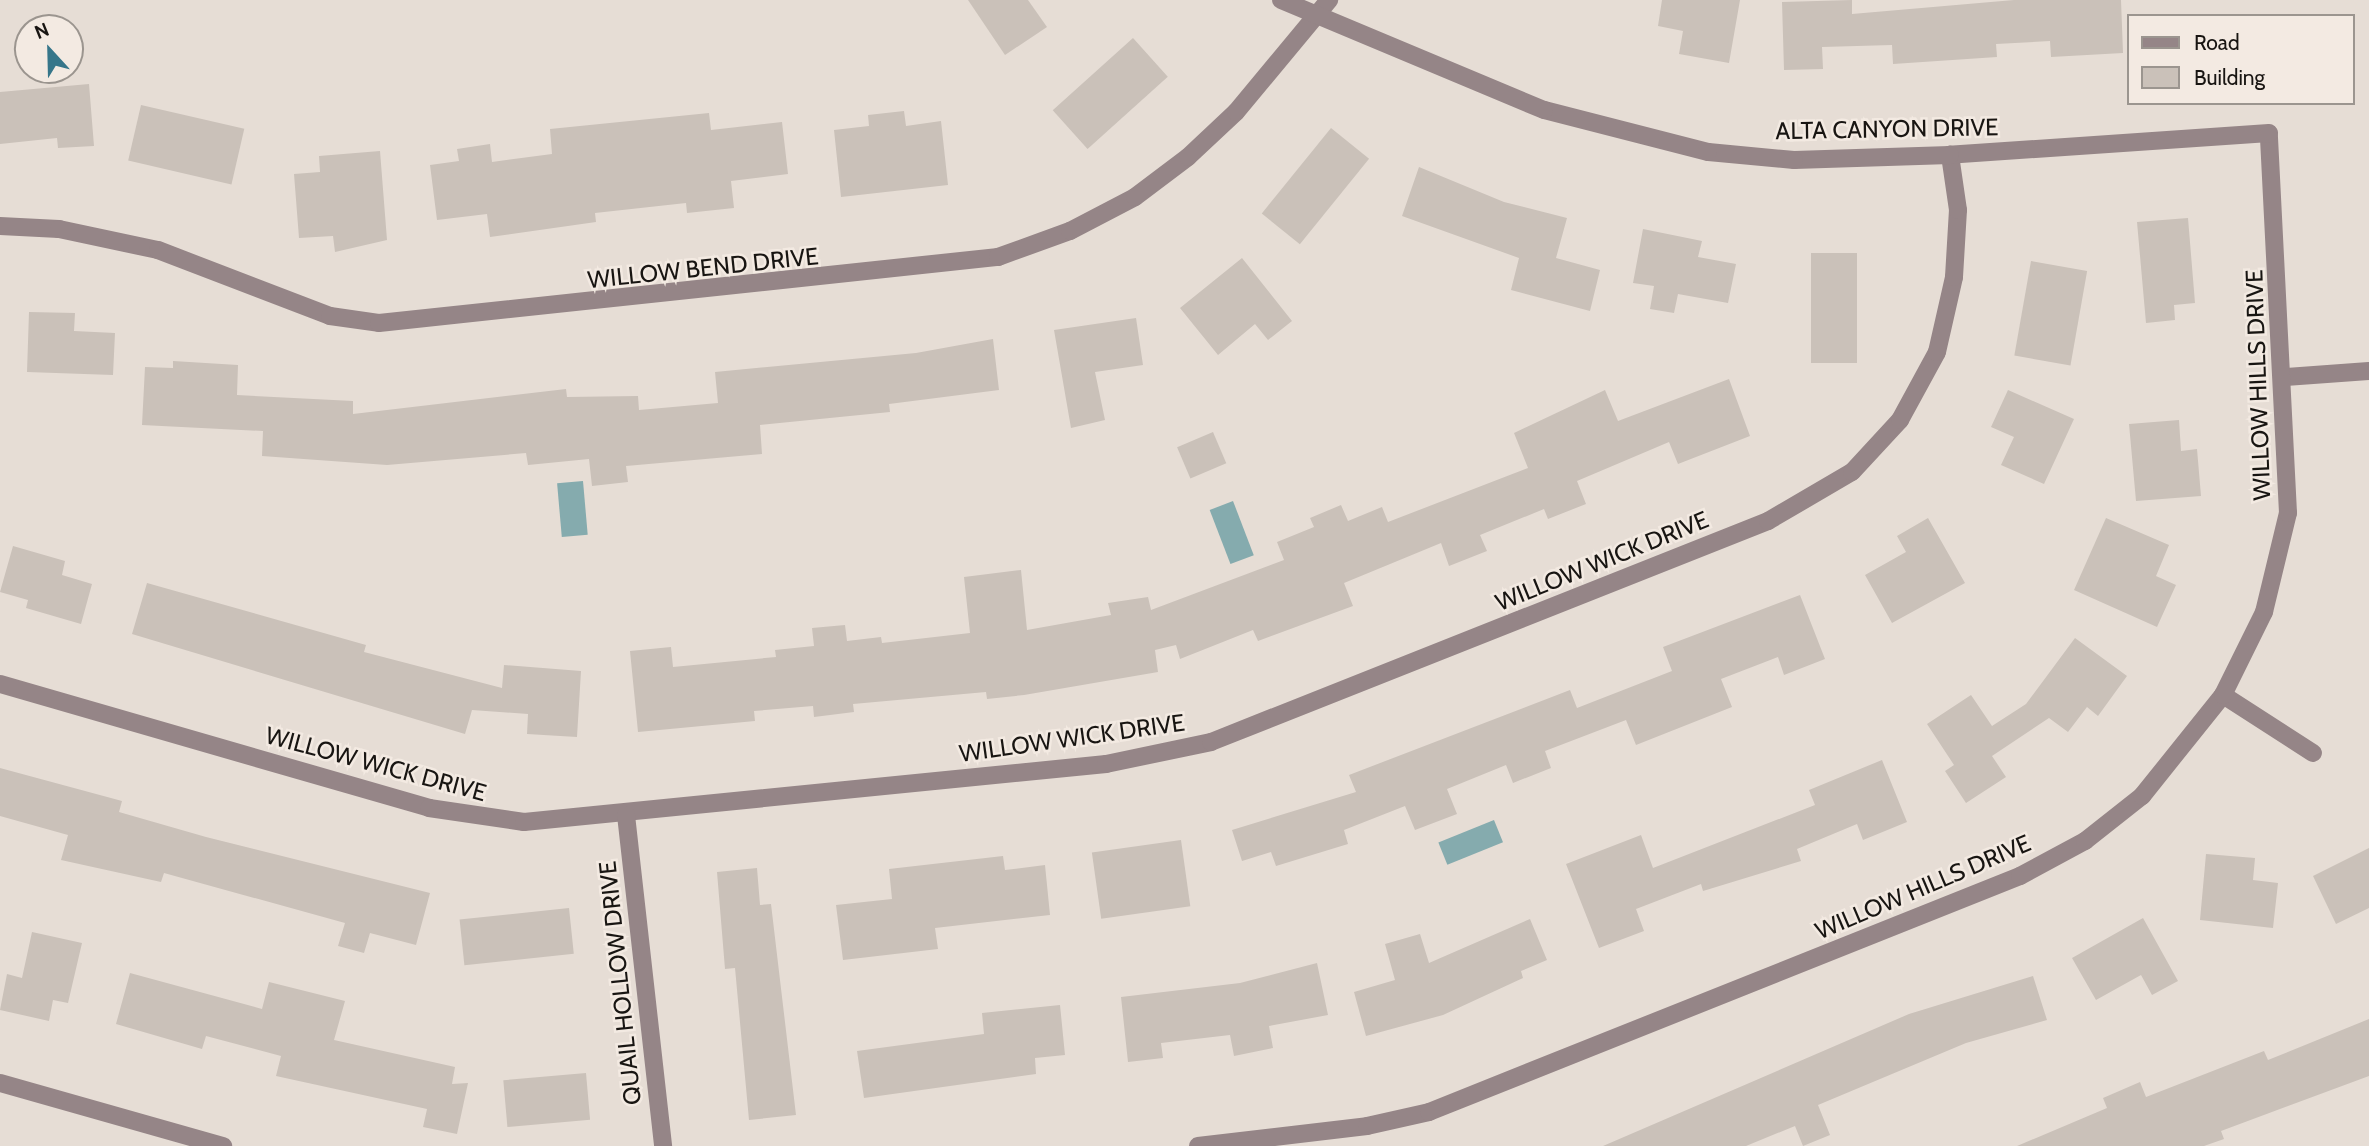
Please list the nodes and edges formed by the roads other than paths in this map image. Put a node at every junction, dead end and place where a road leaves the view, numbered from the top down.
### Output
1 (1281, 0) edge
2 (1329, 0) edge
3 (1315, 15) junction
4 (2269, 133) joint
5 (1950, 155) junction
6 (0, 226) edge
7 (2369, 371) edge
8 (2285, 377) junction
9 (0, 684) edge
10 (2223, 695) junction
11 (2313, 753) dead end
12 (626, 815) junction
13 (0, 1083) edge
14 (223, 1146) edge
15 (663, 1146) edge
16 (1198, 1146) edge

1 - 3 street, ALTA CANYON DRIVE
2 - 3 street, WILLOW BEND DRIVE
3 - 5 street, ALTA CANYON DRIVE
3 - 6 street, WILLOW BEND DRIVE
4 - 5 street, ALTA CANYON DRIVE
4 - 8 street, WILLOW HILLS DRIVE
5 - 12 street, WILLOW WICK DRIVE
7 - 8 street
8 - 10 street, WILLOW HILLS DRIVE
9 - 12 street, WILLOW WICK DRIVE
10 - 11 street
10 - 16 street, WILLOW HILLS DRIVE
12 - 15 street, QUAIL HOLLOW DRIVE
13 - 14 street

